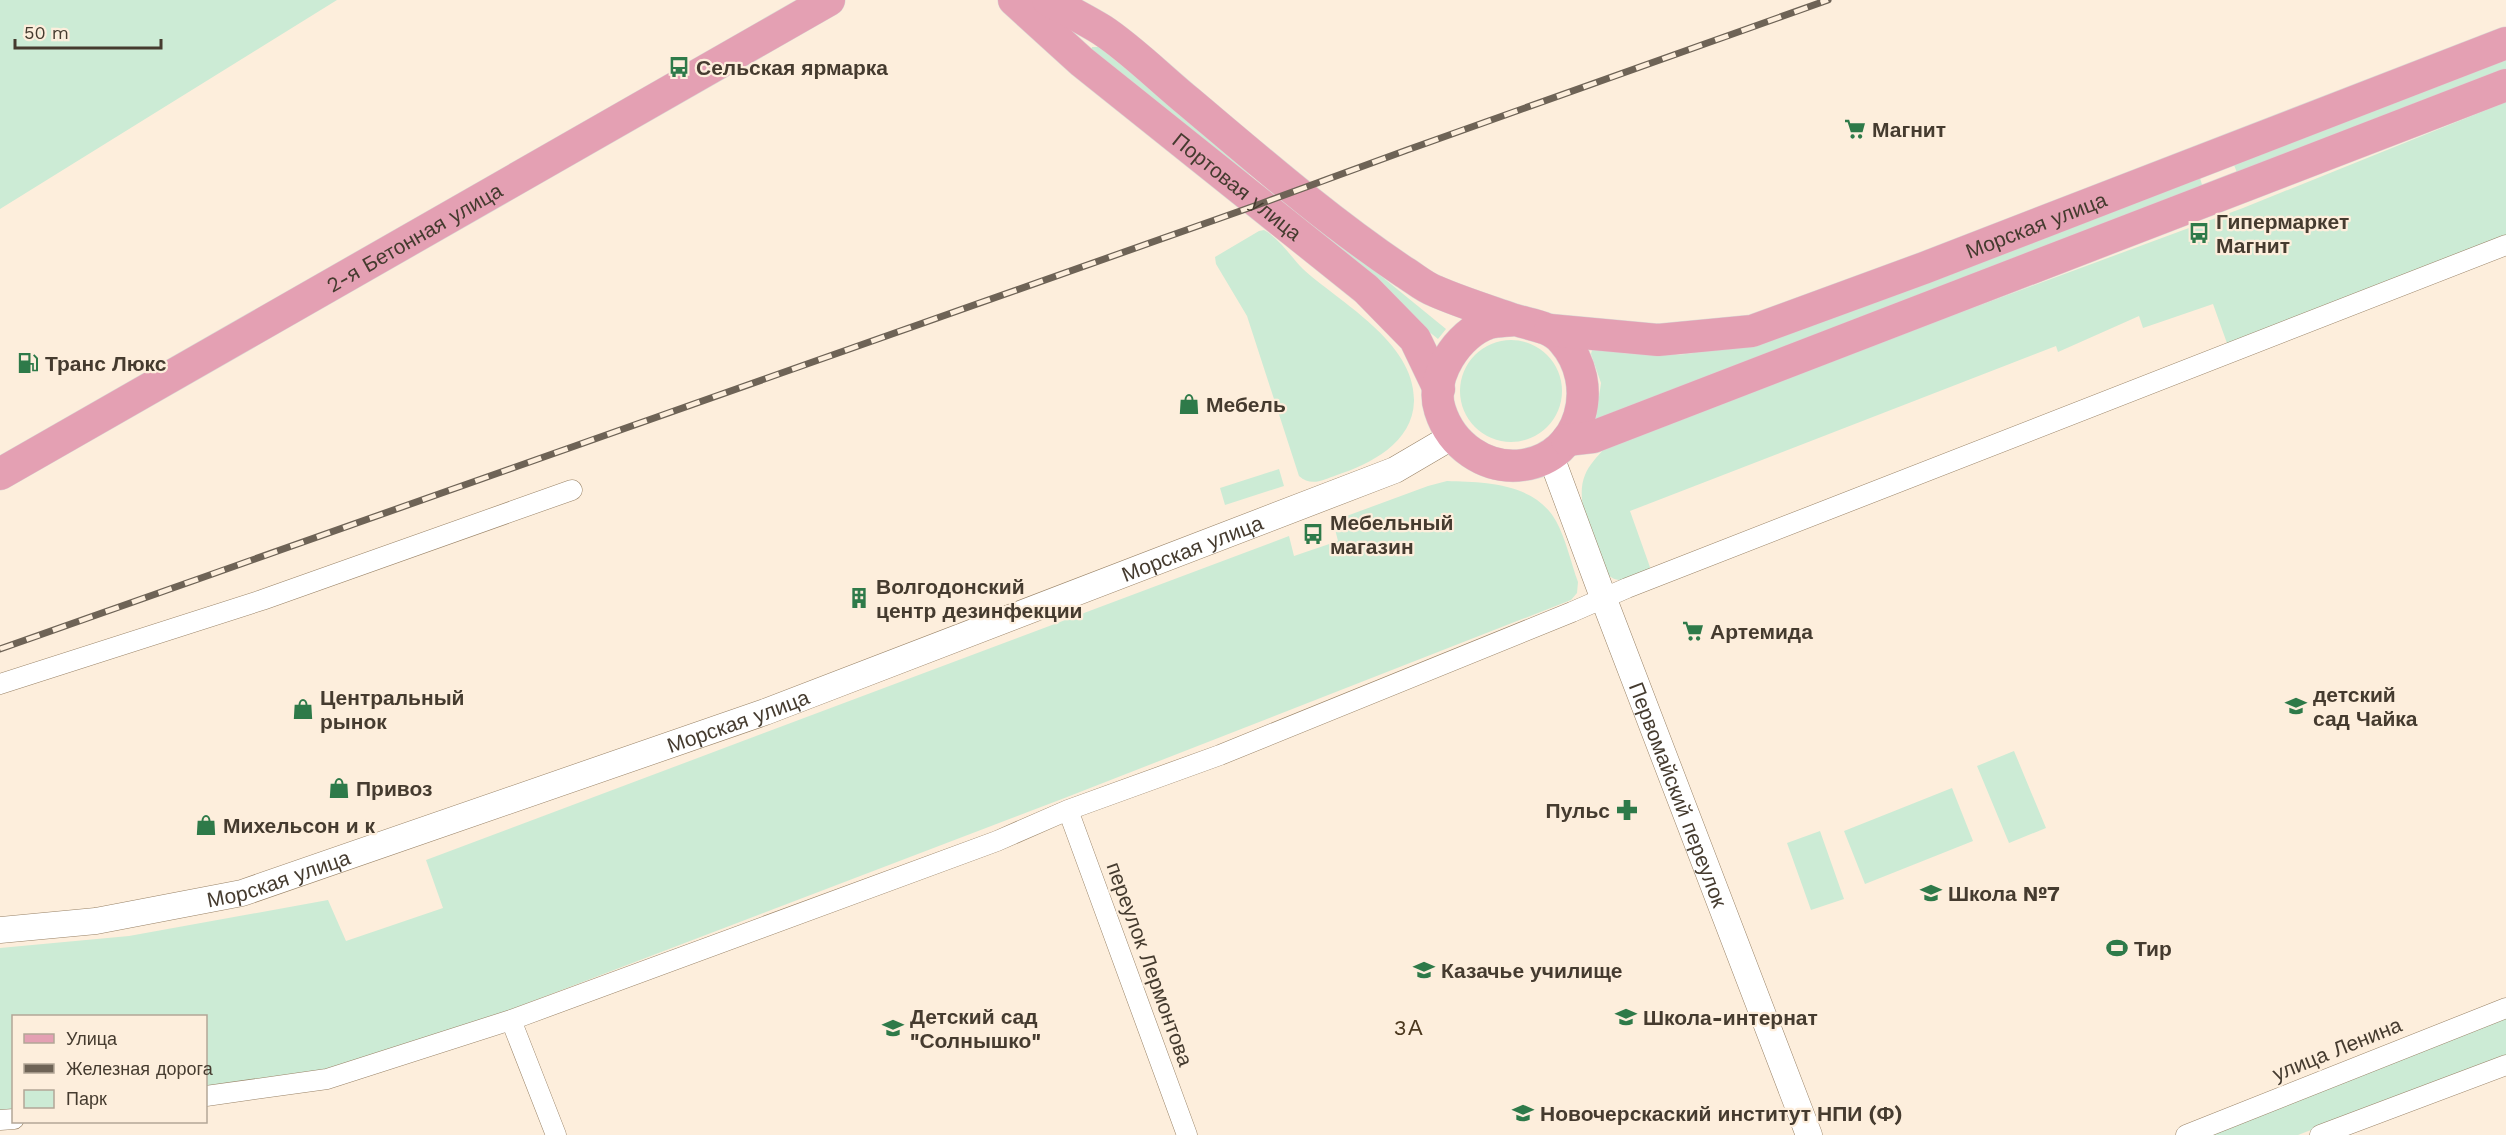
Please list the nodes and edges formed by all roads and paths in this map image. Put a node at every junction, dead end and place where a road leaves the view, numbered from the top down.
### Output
1 (829, 0) edge
2 (1014, 0) edge
3 (1048, 0) edge
4 (1104, 31) junction
5 (2506, 43) edge
6 (1081, 61) junction
7 (2506, 84) edge
8 (2206, 159) junction
9 (2219, 195) junction
10 (2506, 245) edge
11 (1514, 320) junction
12 (1550, 330) junction
13 (1438, 389) junction
14 (1453, 436) junction
15 (1559, 447) junction
16 (0, 474) edge
17 (572, 490) dead end
18 (1602, 597) junction
19 (0, 684) edge
20 (1068, 810) junction
21 (0, 930) edge
22 (2506, 1008) edge
23 (512, 1020) junction
24 (2506, 1065) edge
25 (207, 1096) edge
26 (556, 1135) edge
27 (1187, 1135) edge
28 (1809, 1135) edge
29 (2186, 1135) edge
30 (2320, 1135) edge

1 - 16 main road, 2-я Бетонная улица
2 - 6 main road, Портовая улица
3 - 4 main road, Портовая улица
4 - 6 main road
4 - 11 main road, Портовая улица
5 - 8 main road, Морская улица
6 - 13 main road, Портовая улица
7 - 9 main road, Морская улица
8 - 9 main road
8 - 12 main road, Морская улица
9 - 15 main road, Морская улица
10 - 18 street
11 - 12 main road
11 - 13 main road
12 - 15 main road
13 - 14 main road
14 - 15 main road
14 - 21 street, Морская улица
15 - 18 street, Первомайский переулок
17 - 19 street
18 - 20 street
18 - 28 street, Первомайский переулок
20 - 23 street
20 - 27 street, переулок Лермонтова
22 - 29 street, улица Ленина
23 - 25 street
23 - 26 street
24 - 30 street

